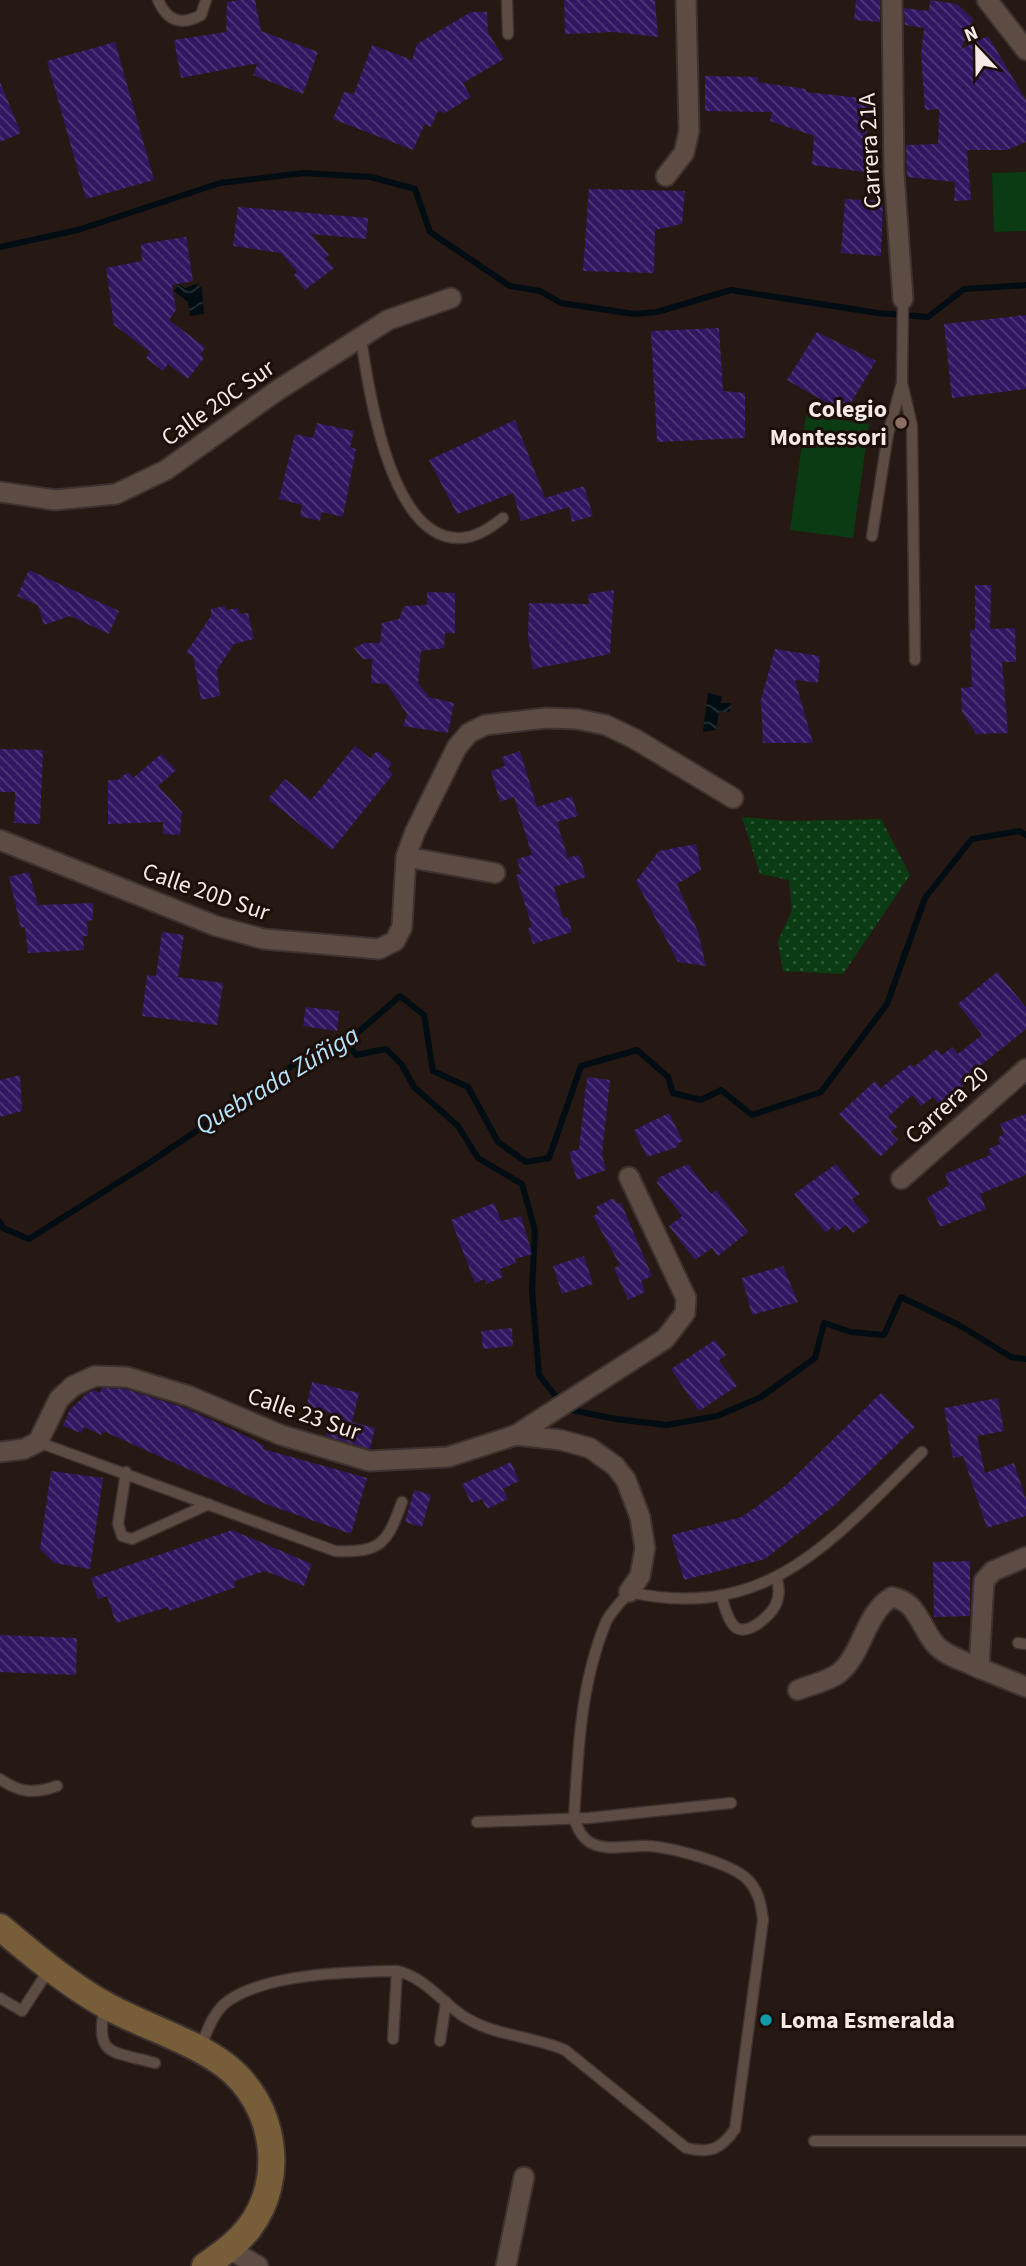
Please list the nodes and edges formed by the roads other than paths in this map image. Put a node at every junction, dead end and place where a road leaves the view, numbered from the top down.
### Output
1 (158, 0) edge
2 (206, 0) edge
3 (507, 0) edge
4 (686, 0) edge
5 (892, 0) edge
6 (987, 0) edge
7 (508, 34) dead end
8 (1026, 50) edge
9 (666, 176) dead end
10 (451, 298) dead end
11 (903, 299) joint
12 (360, 337) junction
13 (902, 383) junction
14 (0, 492) edge
15 (503, 519) dead end
16 (872, 536) dead end
17 (915, 660) dead end
18 (733, 798) dead end
19 (0, 840) edge
20 (406, 857) junction
21 (495, 873) dead end
22 (1026, 1069) edge
23 (629, 1177) dead end
24 (901, 1179) dead end
25 (516, 1436) junction
26 (38, 1442) junction
27 (0, 1452) edge
28 (922, 1452) dead end
29 (126, 1472) junction
30 (402, 1502) dead end
31 (209, 1504) junction
32 (1026, 1557) edge
33 (777, 1578) junction
34 (629, 1592) junction
35 (721, 1595) junction
36 (979, 1668) junction
37 (1026, 1687) edge
38 (798, 1690) dead end
39 (0, 1779) edge
40 (57, 1786) dead end
41 (731, 1803) dead end
42 (574, 1819) junction
43 (477, 1822) dead end
44 (0, 1927) edge
45 (50, 1968) junction
46 (397, 1971) junction
47 (0, 1998) edge
48 (446, 2002) junction
49 (106, 2006) junction
50 (393, 2039) dead end
51 (440, 2040) dead end
52 (200, 2051) junction
53 (155, 2063) dead end
54 (814, 2141) dead end
55 (1026, 2141) edge
56 (524, 2177) dead end
57 (229, 2249) junction
58 (205, 2266) edge
59 (258, 2266) edge
60 (506, 2266) edge

1 - 2 lane
3 - 7 lane
4 - 9 street
5 - 11 street, Carrera 21A
6 - 8 street
10 - 12 street, Calle 20C Sur
11 - 13 lane
12 - 14 street, Calle 20C Sur
12 - 15 lane
13 - 16 lane
13 - 17 lane
18 - 20 street, Calle 20D Sur
19 - 20 street, Calle 20D Sur
20 - 21 street
22 - 24 street, Carrera 20
23 - 25 street
25 - 26 street, Calle 23 Sur
25 - 34 street, Calle 23 Sur
26 - 27 street
26 - 29 lane
28 - 33 lane
29 - 31 lane
29 - 31 lane
30 - 31 lane
32 - 36 street
33 - 35 lane
33 - 35 lane
34 - 35 lane
34 - 42 lane
36 - 37 street
36 - 38 street
39 - 40 lane
41 - 42 lane
42 - 43 lane
42 - 48 lane
44 - 45 street
45 - 47 lane
45 - 49 street
46 - 48 lane
46 - 50 lane
46 - 52 lane
48 - 51 lane
49 - 52 street
49 - 53 lane
52 - 57 street
54 - 55 lane
56 - 60 street
57 - 58 street
57 - 59 street

